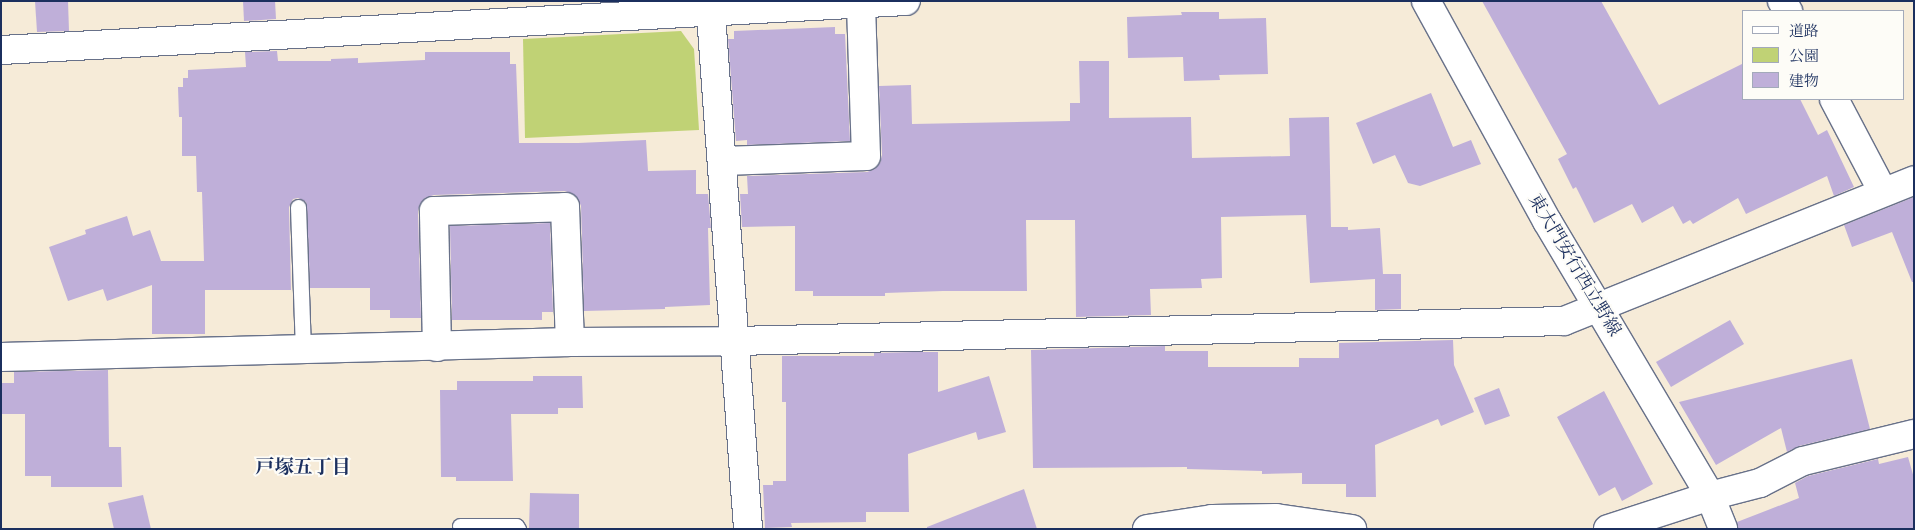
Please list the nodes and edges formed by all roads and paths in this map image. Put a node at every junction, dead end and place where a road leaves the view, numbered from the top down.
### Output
1 (906, 1) edge
2 (1426, 1) edge
3 (861, 4) junction
4 (711, 6) edge
5 (1, 50) edge
6 (1835, 100) edge
7 (723, 161) junction
8 (1914, 180) edge
9 (1883, 192) junction
10 (298, 206) dead end
11 (1600, 308) junction
12 (735, 341) junction
13 (570, 342) junction
14 (437, 347) junction
15 (303, 351) junction
16 (1, 357) edge
17 (1914, 434) edge
18 (1710, 496) junction
19 (460, 526) dead end
20 (518, 529) edge
21 (748, 529) edge
22 (1147, 529) edge
23 (1352, 529) edge
24 (1608, 529) edge
25 (1723, 529) edge

1 - 3 street
2 - 11 street, 東大門安行西立野線
3 - 4 street
3 - 7 street
4 - 5 street
4 - 7 street
6 - 9 street
7 - 12 street
8 - 9 street
9 - 11 street
10 - 15 lane
11 - 12 street
11 - 18 street, 東大門安行西立野線
12 - 13 street
12 - 21 street
13 - 14 street
13 - 14 street
14 - 15 street
15 - 16 street
17 - 18 street
18 - 24 street
18 - 25 street, 東大門安行西立野線
19 - 20 lane
22 - 23 street

